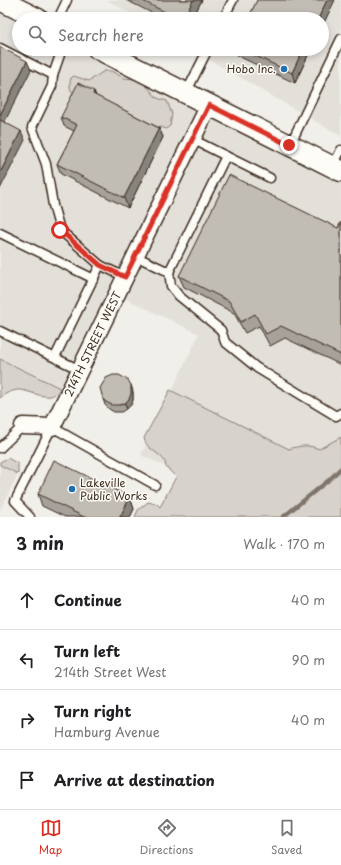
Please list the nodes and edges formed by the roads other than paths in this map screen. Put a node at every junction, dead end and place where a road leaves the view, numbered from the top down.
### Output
1 (0, 0) edge
2 (67, 0) edge
3 (233, 0) edge
4 (24, 12) edge
5 (61, 12) edge
6 (227, 12) edge
7 (341, 39) edge
8 (0, 48) edge
9 (12, 54) edge
10 (16, 56) edge
11 (60, 56) edge
12 (112, 56) edge
13 (205, 56) edge
14 (54, 75) junction
15 (186, 94) junction
16 (209, 105) junction
17 (192, 139) junction
18 (289, 145) junction
19 (226, 156) junction
20 (338, 163) edge
21 (270, 178) dead end
22 (0, 233) edge
23 (135, 256) junction
24 (100, 265) junction
25 (169, 272) junction
26 (125, 277) junction
27 (94, 279) junction
28 (0, 331) edge
29 (55, 358) junction
30 (80, 370) junction
31 (341, 413) edge
32 (23, 426) joint
33 (52, 427) junction
34 (0, 448) edge
35 (155, 485) dead end
36 (30, 517) edge

1 - 4 street
2 - 5 lane
3 - 6 lane
7 - 18 lane
8 - 9 lane
10 - 14 lane
11 - 14 lane
12 - 15 street
13 - 15 lane
14 - 24 lane
15 - 16 street
16 - 17 street, 214TH STREET WEST
16 - 18 street
17 - 19 lane
17 - 23 street, 214TH STREET WEST
18 - 20 street
19 - 21 lane
19 - 25 lane
22 - 27 lane
23 - 25 lane
23 - 26 street, 214TH STREET WEST
24 - 26 lane
24 - 27 lane
25 - 31 lane
26 - 30 street, 214TH STREET WEST
27 - 29 lane
28 - 29 lane
29 - 30 lane
30 - 33 street, 214TH STREET WEST
32 - 33 street
32 - 34 lane
33 - 35 lane
33 - 36 lane

